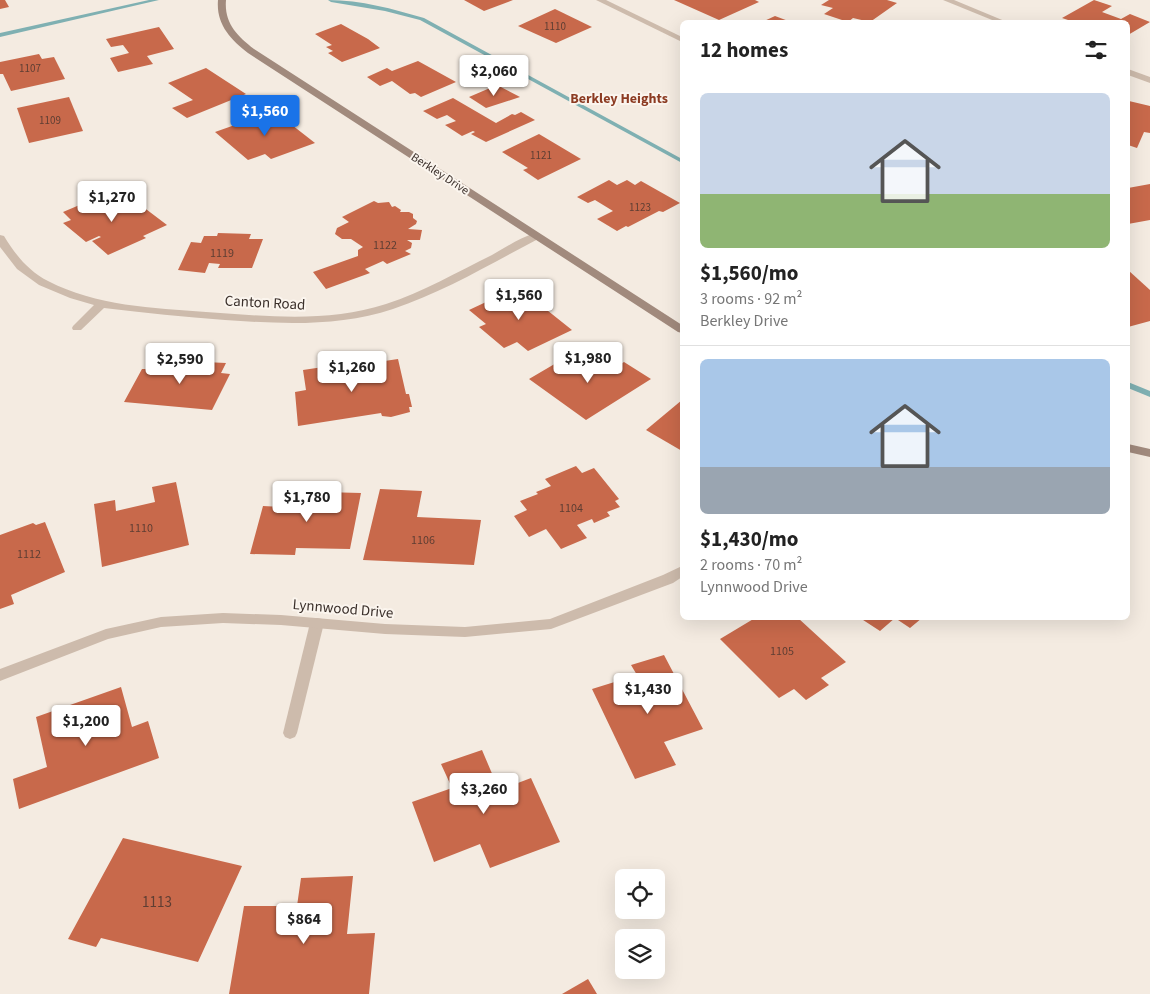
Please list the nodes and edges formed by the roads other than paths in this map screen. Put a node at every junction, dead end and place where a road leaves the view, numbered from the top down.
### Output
1 (222, 0) edge
2 (600, 0) edge
3 (947, 0) edge
4 (998, 20) edge
5 (680, 39) edge
6 (1130, 73) edge
7 (1150, 80) edge
8 (536, 236) junction
9 (0, 238) edge
10 (102, 304) junction
11 (77, 328) dead end
12 (680, 329) edge
13 (1130, 448) edge
14 (1150, 453) edge
15 (680, 572) edge
16 (317, 623) junction
17 (0, 675) edge
18 (290, 733) dead end

1 - 8 street, Berkley Drive
2 - 5 street
3 - 4 street
6 - 7 street
8 - 10 street, Canton Road
8 - 12 street, Berkley Drive
9 - 10 street, Canton Road
10 - 11 street
13 - 14 street
15 - 16 street, Lynnwood Drive
16 - 17 street, Lynnwood Drive
16 - 18 street

